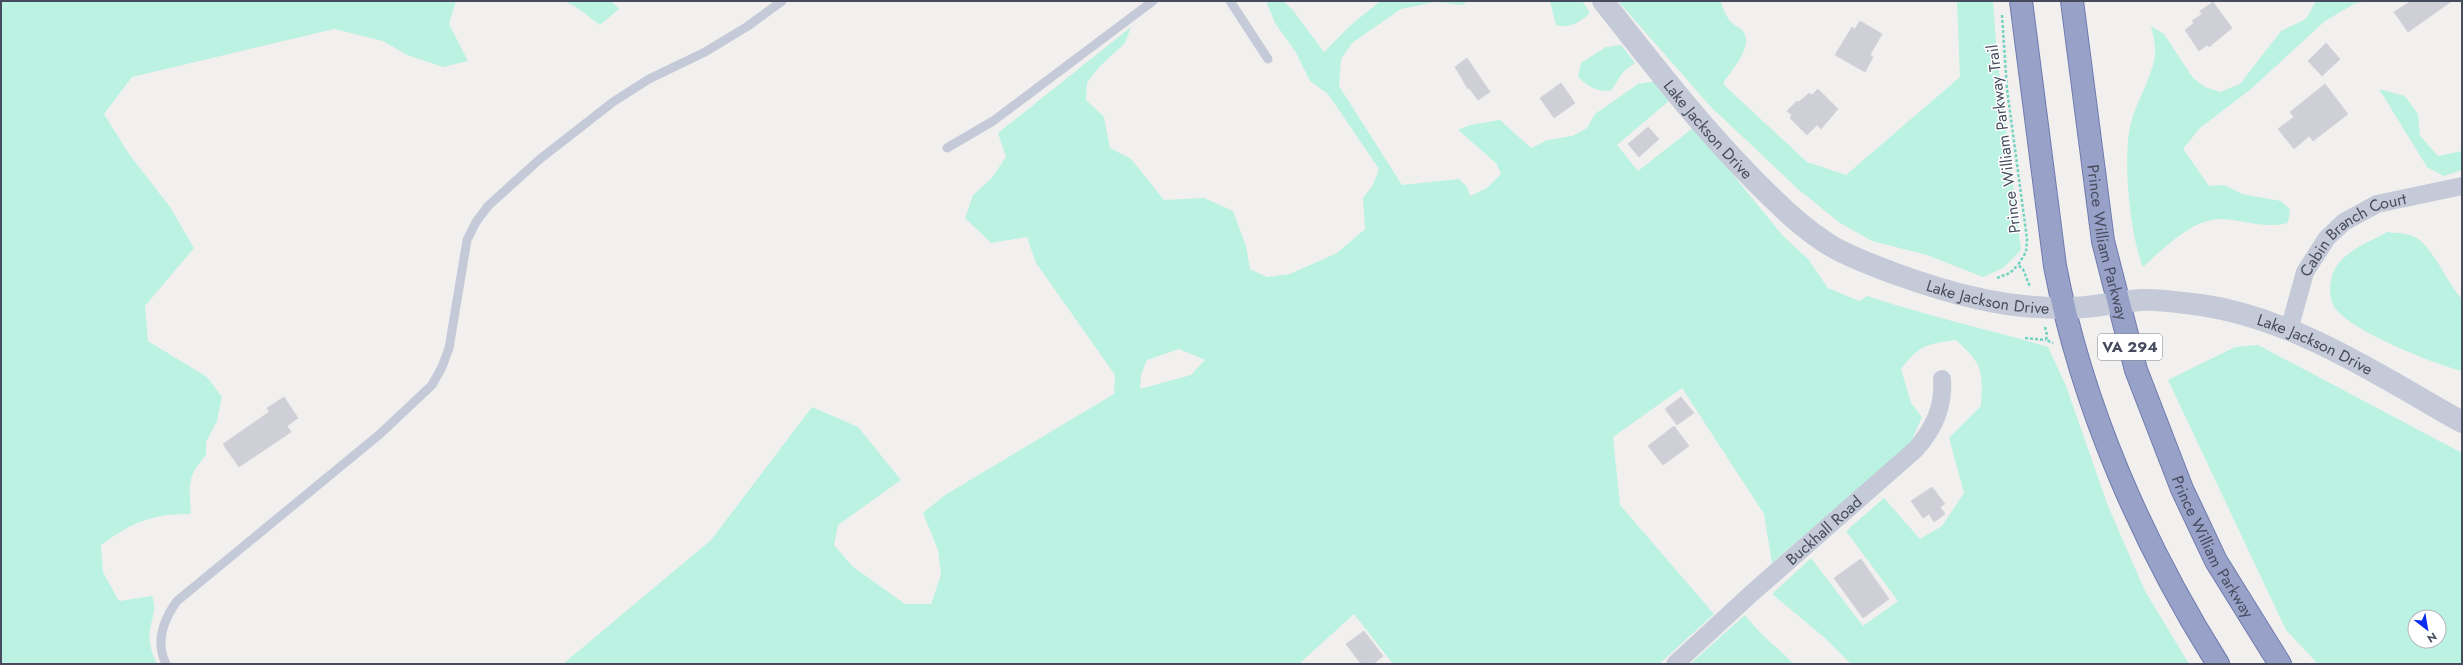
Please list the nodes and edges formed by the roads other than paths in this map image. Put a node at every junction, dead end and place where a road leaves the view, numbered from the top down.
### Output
1 (782, 1) edge
2 (1153, 1) edge
3 (1230, 1) edge
4 (1603, 1) edge
5 (2022, 1) edge
6 (2072, 1) edge
7 (1268, 59) dead end
8 (947, 148) dead end
9 (2462, 186) edge
10 (2118, 303) junction
11 (2064, 308) junction
12 (2289, 330) junction
13 (1942, 379) dead end
14 (2462, 422) edge
15 (166, 664) edge
16 (1675, 664) edge
17 (2218, 664) edge
18 (2280, 664) edge

1 - 15 lane
2 - 8 lane
3 - 7 lane
4 - 11 street, Lake Jackson Drive
5 - 11 highway, VA 294
6 - 10 highway, Prince William Parkway / VA 294
9 - 12 street, Cabin Branch Court
10 - 11 street, Lake Jackson Drive
10 - 12 street, Lake Jackson Drive
10 - 18 highway, Prince William Parkway / VA 294
11 - 17 highway, VA 294
12 - 14 street, Lake Jackson Drive
13 - 16 street, Buckhall Road

